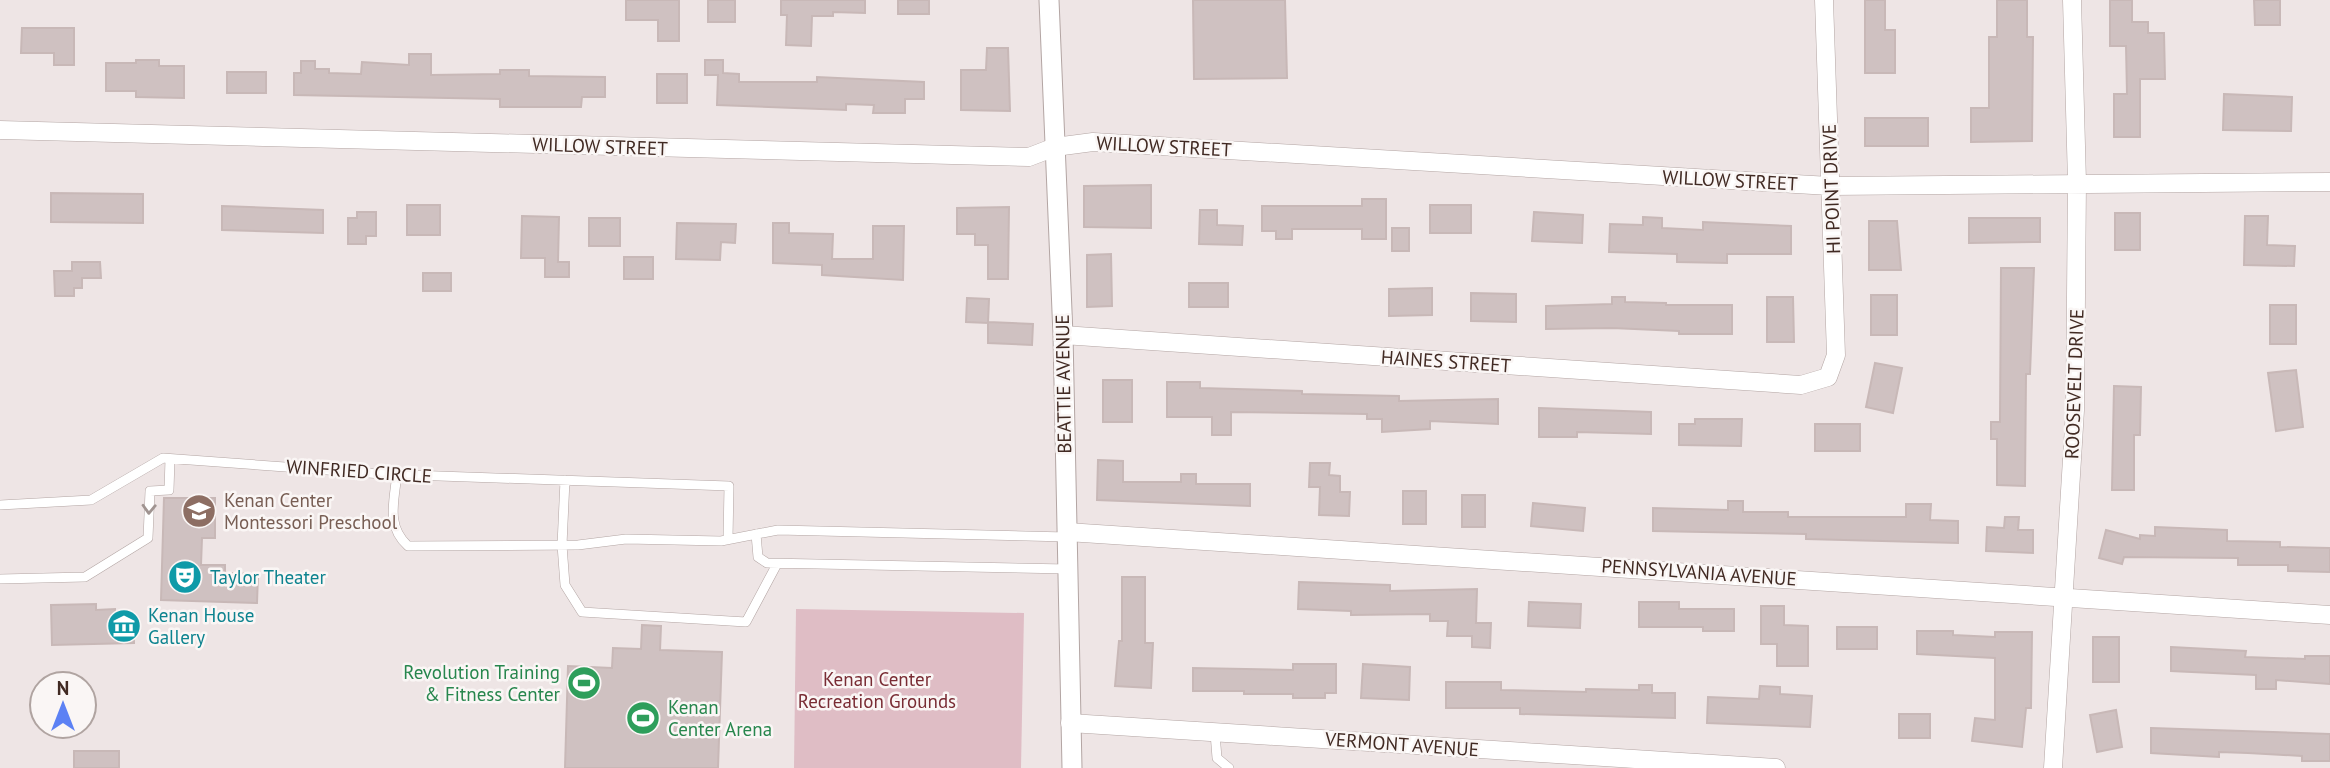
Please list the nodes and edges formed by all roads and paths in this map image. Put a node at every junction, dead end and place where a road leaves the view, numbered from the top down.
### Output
1 (1049, 0) edge
2 (1824, 0) edge
3 (2072, 0) edge
4 (0, 130) edge
5 (1055, 147) junction
6 (2077, 182) junction
7 (2330, 182) edge
8 (1830, 186) junction
9 (1063, 335) junction
10 (1828, 377) joint
11 (170, 459) junction
12 (397, 474) junction
13 (565, 480) junction
14 (0, 505) edge
15 (756, 534) junction
16 (1067, 534) junction
17 (728, 539) junction
18 (562, 545) junction
19 (777, 564) junction
20 (1068, 569) junction
21 (0, 579) edge
22 (2063, 596) junction
23 (2330, 615) edge
24 (1070, 723) junction
25 (1215, 733) junction
26 (1072, 768) edge
27 (1230, 768) edge
28 (1776, 768) edge
29 (2053, 768) edge

1 - 5 street, BEATTIE AVENUE
2 - 8 street, HI POINT DRIVE
3 - 6 street, ROOSEVELT DRIVE
4 - 5 street, WILLOW STREET
5 - 8 street, WILLOW STREET
5 - 9 street, BEATTIE AVENUE
6 - 7 street, WILLOW STREET
6 - 8 street, WILLOW STREET
6 - 22 street, ROOSEVELT DRIVE
8 - 10 street, HI POINT DRIVE
9 - 10 street, HAINES STREET
9 - 16 street, BEATTIE AVENUE
11 - 12 lane, WINFRIED CIRCLE
11 - 14 lane, WINFRIED CIRCLE
11 -> 21 lane
12 - 13 lane, WINFRIED CIRCLE
12 - 18 lane
13 - 17 lane, WINFRIED CIRCLE
13 - 18 lane
15 - 16 lane
15 - 17 lane
15 - 19 lane
16 - 20 street, BEATTIE AVENUE
16 - 22 street, PENNSYLVANIA AVENUE
17 - 18 lane
18 - 19 lane
19 - 20 lane
20 - 24 street, BEATTIE AVENUE
22 - 23 street, PENNSYLVANIA AVENUE
22 - 29 street, ROOSEVELT DRIVE
24 - 25 street, VERMONT AVENUE
24 - 26 street, BEATTIE AVENUE
25 - 27 lane
25 - 28 street, VERMONT AVENUE

